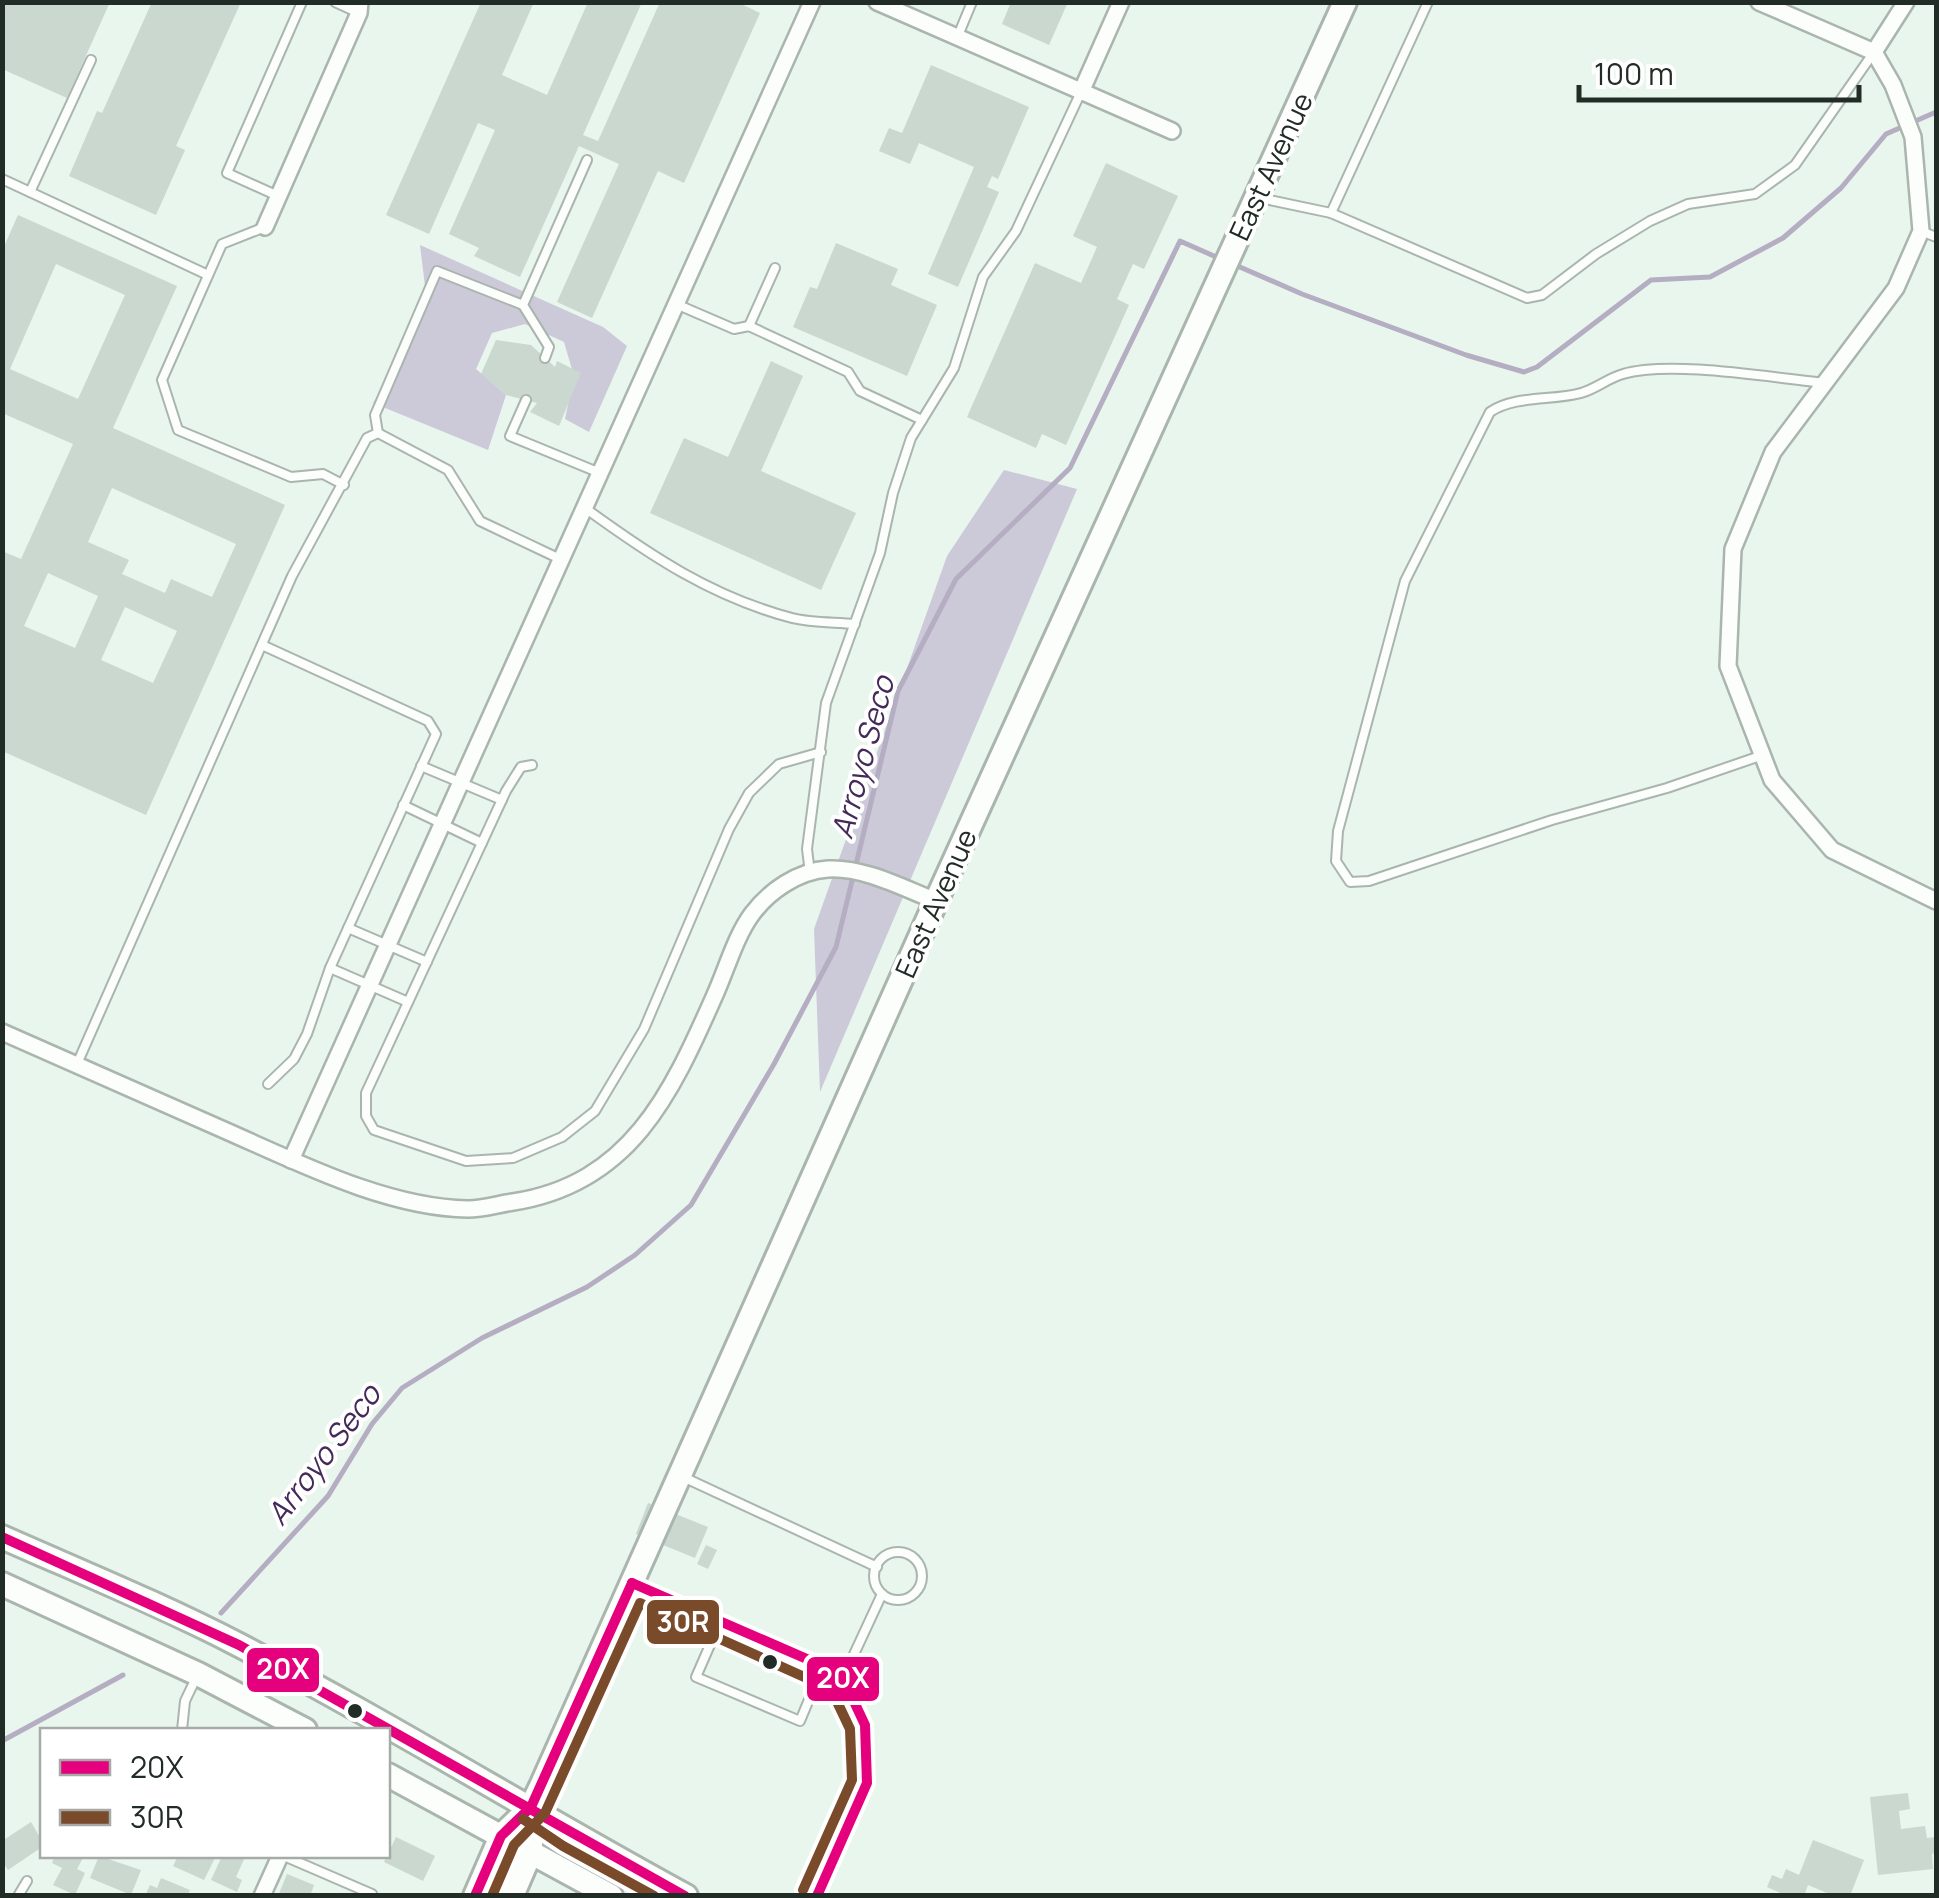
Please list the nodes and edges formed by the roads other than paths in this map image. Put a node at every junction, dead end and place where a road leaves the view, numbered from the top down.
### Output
1 (302, 2) edge
2 (335, 2) edge
3 (812, 2) edge
4 (877, 2) edge
5 (972, 2) edge
6 (1121, 2) edge
7 (1345, 2) edge
8 (1428, 2) edge
9 (1758, 2) edge
10 (1906, 2) edge
11 (359, 8) edge
12 (957, 38) junction
13 (1874, 52) junction
14 (91, 60) dead end
15 (1081, 92) junction
16 (1172, 131) dead end
17 (587, 160) dead end
18 (2, 178) edge
19 (30, 192) junction
20 (278, 196) junction
21 (1256, 197) junction
22 (1331, 213) junction
23 (265, 227) joint
24 (1929, 234) edge
25 (775, 268) dead end
26 (208, 275) junction
27 (676, 304) junction
28 (523, 305) junction
29 (749, 326) junction
30 (545, 358) dead end
31 (1825, 383) junction
32 (526, 400) dead end
33 (922, 420) junction
34 (378, 433) junction
35 (600, 473) junction
36 (344, 485) junction
37 (585, 508) junction
38 (562, 559) junction
39 (855, 624) junction
40 (262, 645) junction
41 (820, 752) junction
42 (1763, 755) junction
43 (532, 765) dead end
44 (420, 766) junction
45 (461, 782) junction
46 (502, 800) junction
47 (403, 805) junction
48 (443, 822) junction
49 (482, 843) junction
50 (810, 873) junction
51 (1936, 901) edge
52 (936, 902) junction
53 (348, 928) junction
54 (388, 946) junction
55 (427, 962) junction
56 (330, 968) junction
57 (370, 986) junction
58 (408, 1002) junction
59 (2, 1032) edge
60 (77, 1064) junction
61 (268, 1084) dead end
62 (292, 1160) junction
63 (680, 1476) junction
64 (2, 1537) edge
65 (876, 1566) junction
66 (632, 1583) junction
67 (2, 1584) edge
68 (882, 1594) junction
69 (720, 1622) junction
70 (823, 1666) junction
71 (198, 1674) junction
72 (842, 1678) junction
73 (182, 1728) edge
74 (300, 1728) edge
75 (389, 1728) edge
76 (390, 1729) edge
77 (390, 1776) edge
78 (531, 1806) junction
79 (501, 1836) junction
80 (531, 1852) junction
81 (281, 1858) edge
82 (287, 1858) edge
83 (28, 1881) dead end
84 (372, 1894) edge
85 (18, 1896) edge
86 (262, 1896) edge
87 (475, 1896) edge
88 (512, 1896) edge
89 (611, 1896) edge
90 (686, 1896) edge
91 (816, 1896) edge

1 - 20 lane
2 - 11 lane
3 - 27 street
4 - 12 street
5 - 12 lane
6 - 15 street
7 - 21 main road, East Avenue
8 - 22 lane
9 - 13 street
10 - 13 street
11 - 20 street
12 - 15 street
13 - 22 lane
13 - 24 street
14 - 19 lane
15 - 16 street
15 - 33 lane
17 - 28 lane
18 - 19 lane
19 - 26 lane
20 - 23 street
21 - 22 lane
21 - 52 main road, East Avenue
23 - 26 lane
24 - 31 street
25 - 29 lane
26 - 36 lane
27 - 29 lane
27 - 35 street
28 - 30 lane
28 - 34 lane
29 - 33 lane
31 - 42 street
31 - 42 lane
32 - 35 lane
33 - 39 lane
34 - 36 lane
34 - 38 lane
35 - 37 street
36 - 40 lane
37 - 38 street
37 - 39 lane
38 - 45 street
39 - 41 lane
40 - 44 lane
40 - 60 lane
41 - 50 lane
41 - 58 lane
42 - 51 street
43 - 46 lane
44 - 45 lane
44 - 47 lane
45 - 46 lane
45 - 48 street
46 - 49 lane
47 - 48 lane
47 - 53 lane
48 - 49 lane
48 - 54 street
49 - 55 lane
50 - 52 street
50 - 62 street
52 - 63 main road, East Avenue
53 - 54 lane
53 - 56 lane
54 - 55 lane
54 - 57 street
55 - 58 lane
56 - 57 lane
56 - 61 lane
57 - 58 lane
57 - 62 street
59 - 60 street
60 - 62 street
63 - 65 lane
63 - 66 main road, East Avenue
64 - 75 main road
65 - 68 lane
65 - 68 lane
66 - 69 lane
66 - 78 main road, East Avenue
67 - 71 main road
68 - 72 lane
69 - 70 lane
69 - 70 lane
70 - 72 lane
71 - 73 lane
71 - 74 main road
72 - 91 lane
76 - 78 main road
77 - 79 main road
78 - 79 main road, East Avenue
78 - 80 main road, East Avenue
78 - 90 main road
79 - 80 main road
79 - 87 main road, East Avenue
80 - 88 main road, East Avenue
80 - 89 main road
81 - 86 street
82 - 84 lane
83 - 85 lane

